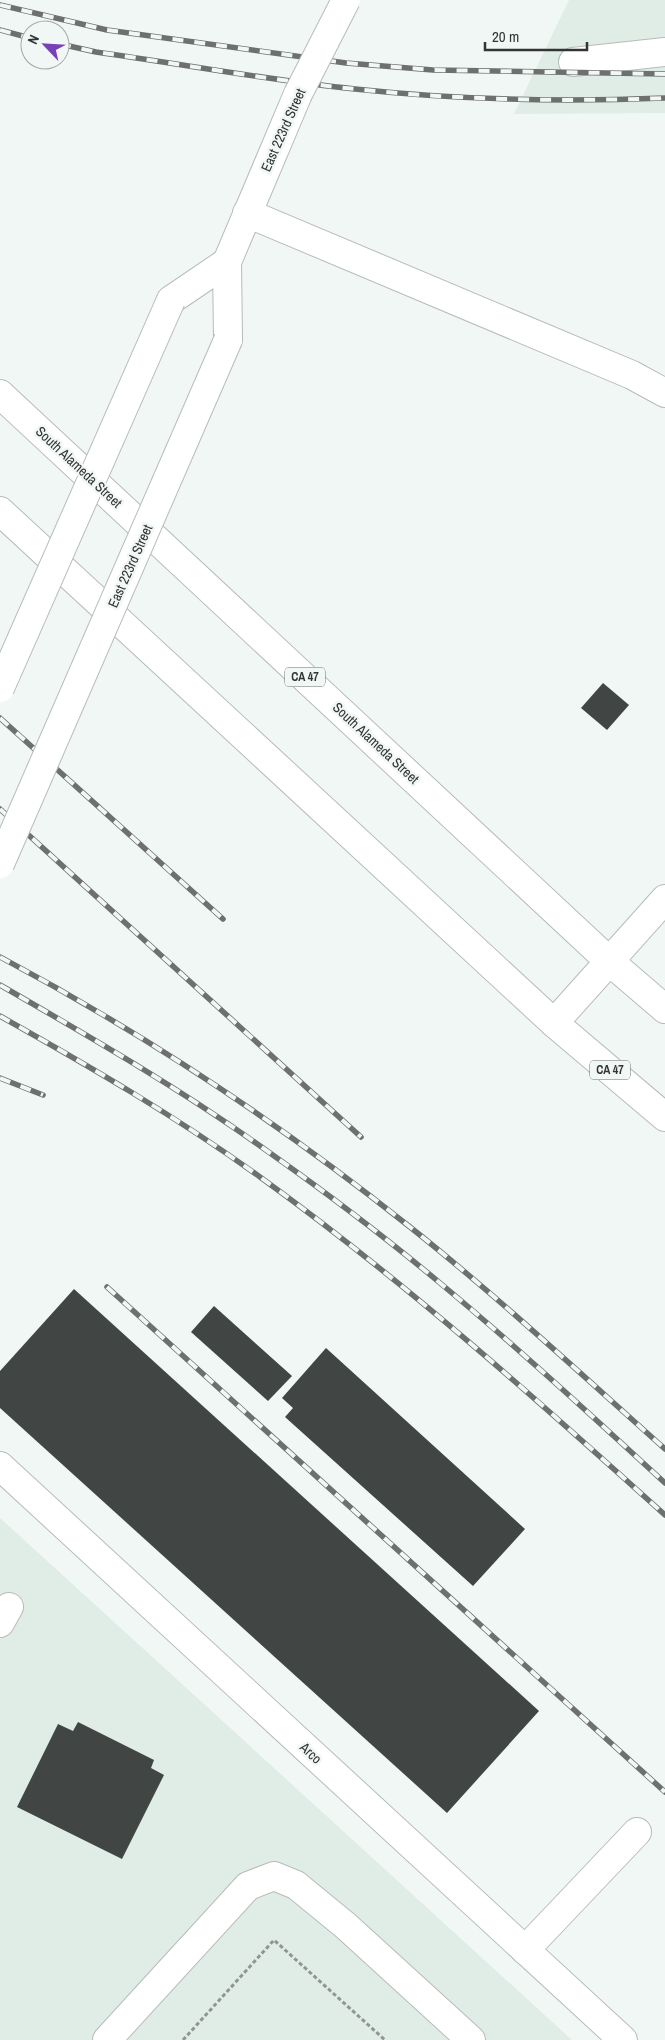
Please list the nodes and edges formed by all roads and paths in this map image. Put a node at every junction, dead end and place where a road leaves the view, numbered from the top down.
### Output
1 (346, 0) edge
2 (665, 52) edge
3 (573, 62) dead end
4 (247, 213) junction
5 (227, 262) junction
6 (665, 393) edge
7 (0, 394) edge
8 (0, 511) edge
9 (0, 688) edge
10 (0, 864) edge
11 (665, 899) edge
12 (610, 961) junction
13 (665, 1009) edge
14 (554, 1023) junction
15 (665, 1117) edge
16 (0, 1466) edge
17 (637, 1832) dead end
18 (525, 1950) junction
19 (107, 2040) edge
20 (182, 2040) edge
21 (384, 2040) edge
22 (471, 2040) edge
23 (623, 2040) edge

1 - 4 main road, East 223rd Street, bridge
2 - 3 main road
4 - 5 main road, East 223rd Street
4 - 6 main road
5 - 9 main road, bridge
5 - 10 main road, East 223rd Street, bridge
7 - 12 main road, South Alameda Street / CA 47
8 - 14 main road, CA 47
11 - 12 main road
12 - 13 main road, South Alameda Street / CA 47
12 - 14 main road
14 - 15 main road, CA 47
16 - 18 main road, Arco
17 - 18 main road
18 - 23 main road, Arco
19 - 22 main road
20 - 21 path

